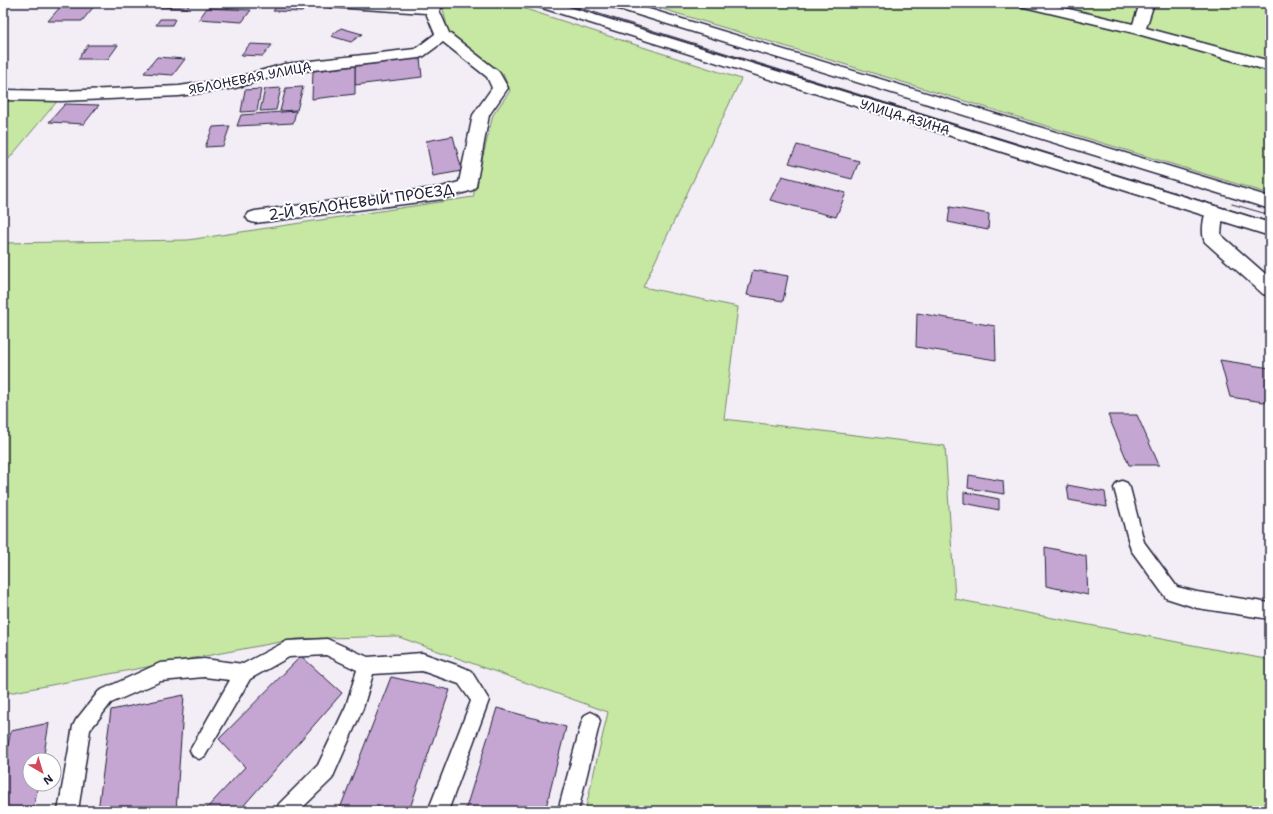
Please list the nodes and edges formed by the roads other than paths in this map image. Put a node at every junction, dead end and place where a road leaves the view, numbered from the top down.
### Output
1 (331, 3) edge
2 (541, 3) edge
3 (614, 3) edge
4 (1025, 3) edge
5 (1147, 3) edge
6 (436, 6) edge
7 (1138, 30) junction
8 (443, 35) junction
9 (1270, 66) edge
10 (3, 95) edge
11 (1270, 203) edge
12 (1214, 212) junction
13 (255, 217) dead end
14 (1270, 230) edge
15 (1270, 289) edge
16 (1122, 488) dead end
17 (1270, 611) edge
18 (367, 666) junction
19 (244, 673) junction
20 (591, 721) dead end
21 (199, 750) dead end
22 (68, 811) edge
23 (286, 811) edge
24 (438, 811) edge
25 (568, 811) edge

1 - 6 street
2 - 12 street, УЛИЦА АЗИНА
3 - 11 street, УЛИЦА АЗИНА
4 - 7 street
5 - 7 street
6 - 8 street
7 - 9 street
8 - 10 street, ЯБЛОНЕВАЯ УЛИЦА
8 - 13 street, 2-Й ЯБЛОНЕВЫЙ ПРОЕЗД
12 - 14 street, УЛИЦА АЗИНА
12 - 15 street
16 - 17 lane
18 - 19 lane
18 - 23 lane
18 - 24 lane
19 - 21 lane
19 - 22 lane
20 - 25 lane

